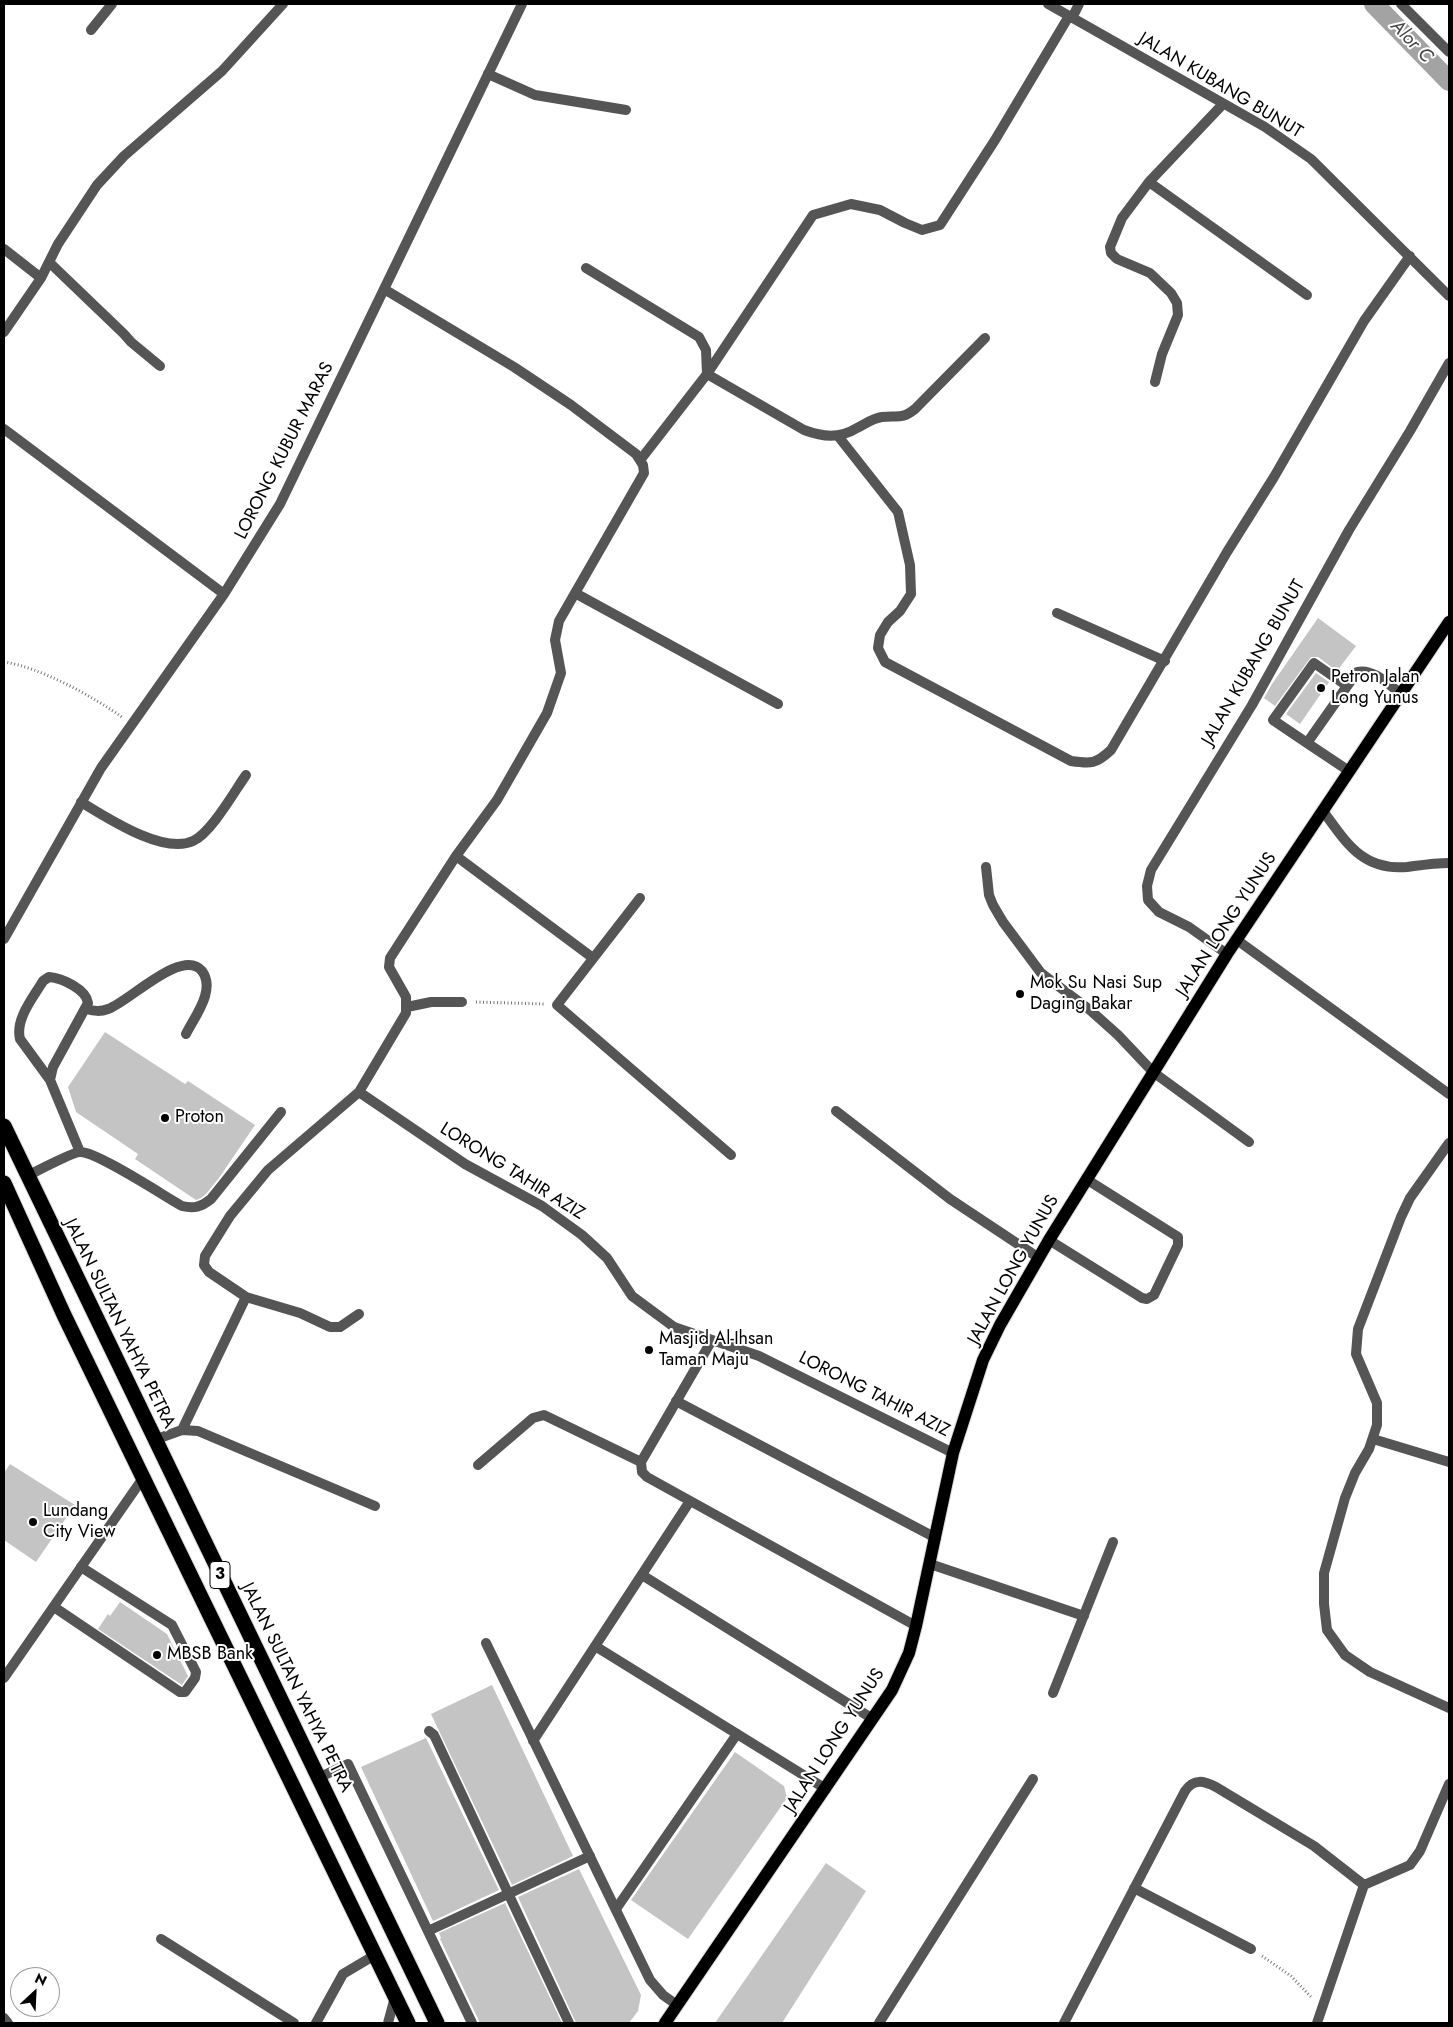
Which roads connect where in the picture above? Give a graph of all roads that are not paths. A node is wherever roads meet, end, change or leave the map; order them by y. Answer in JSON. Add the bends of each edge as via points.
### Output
{"nodes":[{"id":1,"x":112,"y":4,"type":"edge"},
{"id":2,"x":283,"y":4,"type":"edge"},
{"id":3,"x":522,"y":4,"type":"edge"},
{"id":4,"x":1048,"y":4,"type":"edge"},
{"id":5,"x":1080,"y":4,"type":"edge"},
{"id":6,"x":1401,"y":4,"type":"edge"},
{"id":7,"x":1071,"y":17,"type":"junction"},
{"id":8,"x":91,"y":30,"type":"dead end"},
{"id":9,"x":1449,"y":52,"type":"edge"},
{"id":10,"x":488,"y":74,"type":"junction"},
{"id":11,"x":1223,"y":104,"type":"junction"},
{"id":12,"x":626,"y":110,"type":"dead end"},
{"id":13,"x":1149,"y":182,"type":"junction"},
{"id":14,"x":4,"y":249,"type":"edge"},
{"id":15,"x":1410,"y":256,"type":"junction"},
{"id":16,"x":50,"y":263,"type":"junction"},
{"id":17,"x":586,"y":268,"type":"dead end"},
{"id":18,"x":41,"y":278,"type":"junction"},
{"id":19,"x":384,"y":290,"type":"junction"},
{"id":20,"x":1307,"y":295,"type":"dead end"},
{"id":21,"x":1449,"y":296,"type":"edge"},
{"id":22,"x":4,"y":332,"type":"edge"},
{"id":23,"x":985,"y":338,"type":"dead end"},
{"id":24,"x":1449,"y":363,"type":"edge"},
{"id":25,"x":160,"y":366,"type":"dead end"},
{"id":26,"x":707,"y":374,"type":"junction"},
{"id":27,"x":1155,"y":382,"type":"dead end"},
{"id":28,"x":4,"y":428,"type":"edge"},
{"id":29,"x":838,"y":436,"type":"junction"},
{"id":30,"x":641,"y":459,"type":"junction"},
{"id":31,"x":575,"y":593,"type":"junction"},
{"id":32,"x":224,"y":594,"type":"junction"},
{"id":33,"x":1057,"y":613,"type":"dead end"},
{"id":34,"x":1449,"y":622,"type":"edge"},
{"id":35,"x":1165,"y":661,"type":"junction"},
{"id":36,"x":1347,"y":686,"type":"junction"},
{"id":37,"x":1401,"y":694,"type":"junction"},
{"id":38,"x":778,"y":704,"type":"dead end"},
{"id":39,"x":1308,"y":743,"type":"junction"},
{"id":40,"x":1349,"y":771,"type":"junction"},
{"id":41,"x":246,"y":775,"type":"dead end"},
{"id":42,"x":81,"y":802,"type":"junction"},
{"id":43,"x":1323,"y":811,"type":"junction"},
{"id":44,"x":456,"y":856,"type":"junction"},
{"id":45,"x":1449,"y":863,"type":"edge"},
{"id":46,"x":986,"y":867,"type":"dead end"},
{"id":47,"x":640,"y":898,"type":"dead end"},
{"id":48,"x":4,"y":939,"type":"edge"},
{"id":49,"x":1237,"y":940,"type":"junction"},
{"id":50,"x":1227,"y":954,"type":"junction"},
{"id":51,"x":593,"y":958,"type":"junction"},
{"id":52,"x":462,"y":1002,"type":"road end"},
{"id":53,"x":407,"y":1007,"type":"junction"},
{"id":54,"x":86,"y":1009,"type":"junction"},
{"id":55,"x":186,"y":1034,"type":"dead end"},
{"id":56,"x":1153,"y":1072,"type":"junction"},
{"id":57,"x":50,"y":1080,"type":"junction"},
{"id":58,"x":359,"y":1092,"type":"junction"},
{"id":59,"x":1449,"y":1094,"type":"edge"},
{"id":60,"x":281,"y":1112,"type":"dead end"},
{"id":61,"x":836,"y":1112,"type":"dead end"},
{"id":62,"x":4,"y":1126,"type":"edge"},
{"id":63,"x":1249,"y":1142,"type":"dead end"},
{"id":64,"x":1449,"y":1143,"type":"edge"},
{"id":65,"x":80,"y":1152,"type":"junction"},
{"id":66,"x":731,"y":1155,"type":"dead end"},
{"id":67,"x":27,"y":1176,"type":"junction"},
{"id":68,"x":1086,"y":1179,"type":"junction"},
{"id":69,"x":4,"y":1183,"type":"edge"},
{"id":70,"x":1049,"y":1240,"type":"junction"},
{"id":71,"x":1039,"y":1258,"type":"junction"},
{"id":72,"x":246,"y":1296,"type":"junction"},
{"id":73,"x":359,"y":1314,"type":"dead end"},
{"id":74,"x":712,"y":1340,"type":"junction"},
{"id":75,"x":676,"y":1402,"type":"junction"},
{"id":76,"x":182,"y":1430,"type":"junction"},
{"id":77,"x":1373,"y":1439,"type":"junction"},
{"id":78,"x":154,"y":1440,"type":"junction"},
{"id":79,"x":953,"y":1453,"type":"junction"},
{"id":80,"x":641,"y":1462,"type":"junction"},
{"id":81,"x":1449,"y":1462,"type":"edge"},
{"id":82,"x":478,"y":1465,"type":"dead end"},
{"id":83,"x":143,"y":1478,"type":"junction"},
{"id":84,"x":690,"y":1500,"type":"junction"},
{"id":85,"x":375,"y":1506,"type":"dead end"},
{"id":86,"x":936,"y":1538,"type":"junction"},
{"id":87,"x":1113,"y":1542,"type":"dead end"},
{"id":88,"x":930,"y":1564,"type":"junction"},
{"id":89,"x":81,"y":1567,"type":"junction"},
{"id":90,"x":642,"y":1575,"type":"junction"},
{"id":91,"x":54,"y":1607,"type":"junction"},
{"id":92,"x":1084,"y":1616,"type":"junction"},
{"id":93,"x":916,"y":1626,"type":"junction"},
{"id":94,"x":486,"y":1643,"type":"dead end"},
{"id":95,"x":595,"y":1646,"type":"junction"},
{"id":96,"x":4,"y":1678,"type":"edge"},
{"id":97,"x":1053,"y":1693,"type":"dead end"},
{"id":98,"x":1449,"y":1708,"type":"edge"},
{"id":99,"x":873,"y":1719,"type":"junction"},
{"id":100,"x":429,"y":1731,"type":"dead end"},
{"id":101,"x":737,"y":1734,"type":"junction"},
{"id":102,"x":534,"y":1741,"type":"junction"},
{"id":103,"x":318,"y":1778,"type":"junction"},
{"id":104,"x":1033,"y":1778,"type":"dead end"},
{"id":105,"x":1449,"y":1784,"type":"edge"},
{"id":106,"x":826,"y":1789,"type":"junction"},
{"id":107,"x":590,"y":1856,"type":"junction"},
{"id":108,"x":1364,"y":1885,"type":"junction"},
{"id":109,"x":1134,"y":1888,"type":"junction"},
{"id":110,"x":509,"y":1894,"type":"junction"},
{"id":111,"x":616,"y":1909,"type":"junction"},
{"id":112,"x":428,"y":1931,"type":"junction"},
{"id":113,"x":161,"y":1939,"type":"dead end"},
{"id":114,"x":1252,"y":1949,"type":"road end"},
{"id":115,"x":375,"y":1954,"type":"junction"},
{"id":116,"x":396,"y":1997,"type":"junction"},
{"id":117,"x":677,"y":2005,"type":"junction"},
{"id":118,"x":4,"y":2018,"type":"edge"},
{"id":119,"x":8,"y":2023,"type":"edge"},
{"id":120,"x":294,"y":2023,"type":"edge"},
{"id":121,"x":316,"y":2023,"type":"edge"},
{"id":122,"x":388,"y":2023,"type":"edge"},
{"id":123,"x":408,"y":2023,"type":"edge"},
{"id":124,"x":437,"y":2023,"type":"edge"},
{"id":125,"x":472,"y":2023,"type":"edge"},
{"id":126,"x":570,"y":2023,"type":"edge"},
{"id":127,"x":665,"y":2023,"type":"edge"},
{"id":128,"x":879,"y":2023,"type":"edge"},
{"id":129,"x":1064,"y":2023,"type":"edge"},
{"id":130,"x":1317,"y":2023,"type":"edge"}],
"edges":[{"from":1,"to":8,"type":"street"},
{"from":2,"to":16,"type":"street","via":[[222,71],[118,162],[97,185],[58,244]]},
{"from":3,"to":10,"type":"street","name":"LORONG KUBUR MARAS"},
{"from":4,"to":7,"type":"street","name":"JALAN KUBANG BUNUT"},
{"from":5,"to":7,"type":"street"},
{"from":6,"to":9,"type":"street"},
{"from":7,"to":11,"type":"street","name":"JALAN KUBANG BUNUT"},
{"from":7,"to":26,"type":"street","via":[[940,225],[922,230],[880,210],[851,204],[813,215]]},
{"from":10,"to":12,"type":"street","via":[[535,95]]},
{"from":10,"to":19,"type":"street","name":"LORONG KUBUR MARAS"},
{"from":11,"to":13,"type":"street"},
{"from":11,"to":15,"type":"street","name":"JALAN KUBANG BUNUT","via":[[1265,126],[1311,159]]},
{"from":13,"to":20,"type":"street"},
{"from":13,"to":27,"type":"street","via":[[1122,218],[1110,247],[1117,259],[1150,273],[1177,303],[1178,315]]},
{"from":14,"to":18,"type":"street"},
{"from":15,"to":21,"type":"street","name":"JALAN KUBANG BUNUT"},
{"from":15,"to":35,"type":"street","via":[[1364,321]]},
{"from":16,"to":18,"type":"street"},
{"from":16,"to":25,"type":"street"},
{"from":17,"to":26,"type":"street","via":[[699,337],[706,350]]},
{"from":18,"to":22,"type":"street"},
{"from":19,"to":30,"type":"street","via":[[514,367],[571,405]]},
{"from":19,"to":32,"type":"street","name":"LORONG KUBUR MARAS","via":[[280,504]]},
{"from":23,"to":29,"type":"street","via":[[905,417],[882,417]]},
{"from":24,"to":50,"type":"street","name":"JALAN KUBANG BUNUT","via":[[1349,530],[1252,705],[1151,870],[1148,900],[1159,912],[1189,927]]},
{"from":26,"to":29,"type":"street","via":[[804,430],[820,436]]},
{"from":26,"to":30,"type":"street"},
{"from":28,"to":32,"type":"street"},
{"from":29,"to":35,"type":"street","via":[[898,512],[910,565],[911,594],[880,635],[878,648],[885,662],[1071,761],[1087,763],[1098,761],[1111,750]]},
{"from":30,"to":31,"type":"street","via":[[644,465],[641,479]]},
{"from":31,"to":38,"type":"street"},
{"from":31,"to":44,"type":"street","via":[[559,621],[555,640],[562,673],[547,713],[497,800]]},
{"from":32,"to":42,"type":"street","name":"LORONG KUBUR MARAS","via":[[132,723]]},
{"from":33,"to":35,"type":"street"},
{"from":34,"to":37,"type":"main road","name":"JALAN LONG YUNUS"},
{"from":36,"to":37,"type":"street","via":[[1356,672],[1364,670]]},
{"from":36,"to":39,"type":"street"},
{"from":36,"to":39,"type":"street","via":[[1314,663],[1273,720]]},
{"from":37,"to":40,"type":"main road","name":"JALAN LONG YUNUS"},
{"from":39,"to":40,"type":"street"},
{"from":40,"to":43,"type":"main road","name":"JALAN LONG YUNUS"},
{"from":41,"to":42,"type":"street","via":[[208,830],[194,841],[180,844],[124,828]]},
{"from":42,"to":48,"type":"street","name":"LORONG KUBUR MARAS"},
{"from":43,"to":45,"type":"street","via":[[1356,854],[1378,864],[1405,867]]},
{"from":43,"to":49,"type":"main road","name":"JALAN LONG YUNUS"},
{"from":44,"to":51,"type":"street"},
{"from":44,"to":53,"type":"street","via":[[390,958],[390,967],[406,997]]},
{"from":46,"to":56,"type":"street","via":[[993,905],[1041,973],[1090,1010]]},
{"from":47,"to":51,"type":"street"},
{"from":49,"to":50,"type":"main road","name":"JALAN LONG YUNUS"},
{"from":49,"to":59,"type":"street"},
{"from":50,"to":56,"type":"main road","name":"JALAN LONG YUNUS"},
{"from":51,"to":66,"type":"street","via":[[557,1005]]},
{"from":52,"to":53,"type":"street","via":[[431,1002]]},
{"from":53,"to":58,"type":"street","via":[[404,1019]]},
{"from":54,"to":55,"type":"street","via":[[97,1012],[109,1009],[168,971],[188,965],[200,969],[208,990]]},
{"from":54,"to":57,"type":"street","via":[[53,1067]]},
{"from":54,"to":57,"type":"street","via":[[88,1003],[84,993],[49,977],[43,981],[19,1023],[20,1039]]},
{"from":56,"to":63,"type":"street"},
{"from":56,"to":68,"type":"main road","name":"JALAN LONG YUNUS"},
{"from":57,"to":65,"type":"street"},
{"from":58,"to":72,"type":"street","via":[[268,1170],[230,1216],[205,1256],[204,1265],[209,1272]]},
{"from":58,"to":74,"type":"street","name":"LORONG TAHIR AZIZ","via":[[465,1164],[542,1206],[607,1258],[632,1296],[670,1324]]},
{"from":60,"to":65,"type":"street","via":[[211,1199],[192,1208],[182,1206],[109,1163]]},
{"from":61,"to":71,"type":"street","via":[[950,1199]]},
{"from":62,"to":67,"type":"highway","name":"JALAN SULTAN YAHYA PETRA","number":"3"},
{"from":64,"to":77,"type":"street","via":[[1410,1198],[1358,1329],[1356,1354],[1377,1403]]},
{"from":65,"to":67,"type":"street"},
{"from":67,"to":78,"type":"highway","name":"JALAN SULTAN YAHYA PETRA","number":"3"},
{"from":68,"to":70,"type":"main road","name":"JALAN LONG YUNUS"},
{"from":68,"to":70,"type":"street","via":[[1178,1237],[1178,1245],[1154,1295],[1142,1298]]},
{"from":69,"to":83,"type":"highway","number":"3"},
{"from":70,"to":71,"type":"main road","name":"JALAN LONG YUNUS"},
{"from":71,"to":79,"type":"main road","name":"JALAN LONG YUNUS","via":[[1000,1325],[984,1360]]},
{"from":72,"to":73,"type":"street","via":[[335,1328],[344,1326]]},
{"from":72,"to":76,"type":"street"},
{"from":74,"to":75,"type":"street"},
{"from":74,"to":79,"type":"street","name":"LORONG TAHIR AZIZ","via":[[759,1356]]},
{"from":75,"to":80,"type":"street"},
{"from":75,"to":86,"type":"street"},
{"from":76,"to":78,"type":"street"},
{"from":76,"to":85,"type":"street","via":[[198,1431]]},
{"from":77,"to":81,"type":"street"},
{"from":77,"to":98,"type":"street","via":[[1345,1498],[1324,1573],[1327,1630],[1345,1655],[1370,1672]]},
{"from":78,"to":103,"type":"highway","name":"JALAN SULTAN YAHYA PETRA","number":"3"},
{"from":79,"to":86,"type":"main road","name":"JALAN LONG YUNUS"},
{"from":80,"to":82,"type":"street","via":[[544,1415],[533,1418]]},
{"from":80,"to":84,"type":"street","via":[[644,1475]]},
{"from":83,"to":89,"type":"street"},
{"from":83,"to":115,"type":"highway","number":"3"},
{"from":84,"to":90,"type":"street"},
{"from":84,"to":93,"type":"street"},
{"from":86,"to":88,"type":"main road","name":"JALAN LONG YUNUS"},
{"from":87,"to":92,"type":"street"},
{"from":88,"to":92,"type":"street"},
{"from":88,"to":93,"type":"main road","name":"JALAN LONG YUNUS"},
{"from":89,"to":91,"type":"street"},
{"from":89,"to":91,"type":"street","via":[[172,1625],[196,1672],[195,1678],[185,1692],[180,1692]]},
{"from":90,"to":95,"type":"street"},
{"from":90,"to":99,"type":"street"},
{"from":91,"to":96,"type":"street"},
{"from":92,"to":97,"type":"street"},
{"from":93,"to":99,"type":"main road","name":"JALAN LONG YUNUS","via":[[909,1653],[892,1690]]},
{"from":94,"to":102,"type":"street"},
{"from":95,"to":101,"type":"street"},
{"from":95,"to":102,"type":"street"},
{"from":99,"to":106,"type":"main road","name":"JALAN LONG YUNUS"},
{"from":100,"to":110,"type":"street","via":[[434,1735]]},
{"from":101,"to":106,"type":"street"},
{"from":101,"to":111,"type":"street"},
{"from":102,"to":107,"type":"street"},
{"from":103,"to":112,"type":"street","via":[[348,1764]]},
{"from":103,"to":124,"type":"highway","name":"JALAN SULTAN YAHYA PETRA","number":"3"},
{"from":104,"to":128,"type":"street"},
{"from":105,"to":108,"type":"street","via":[[1420,1851],[1410,1865]]},
{"from":106,"to":117,"type":"main road","name":"JALAN LONG YUNUS"},
{"from":107,"to":110,"type":"street"},
{"from":107,"to":111,"type":"street"},
{"from":108,"to":109,"type":"street","via":[[1314,1846],[1201,1781],[1191,1784],[1185,1791]]},
{"from":108,"to":130,"type":"street"},
{"from":109,"to":114,"type":"street"},
{"from":109,"to":129,"type":"street"},
{"from":110,"to":112,"type":"street"},
{"from":110,"to":126,"type":"street"},
{"from":111,"to":117,"type":"street","via":[[656,1988]]},
{"from":112,"to":125,"type":"street"},
{"from":113,"to":120,"type":"street"},
{"from":115,"to":116,"type":"highway","number":"3"},
{"from":115,"to":121,"type":"street","via":[[343,1974]]},
{"from":116,"to":122,"type":"street"},
{"from":116,"to":123,"type":"highway","number":"3"},
{"from":117,"to":127,"type":"main road","name":"JALAN LONG YUNUS"},
{"from":118,"to":119,"type":"street"}]}
